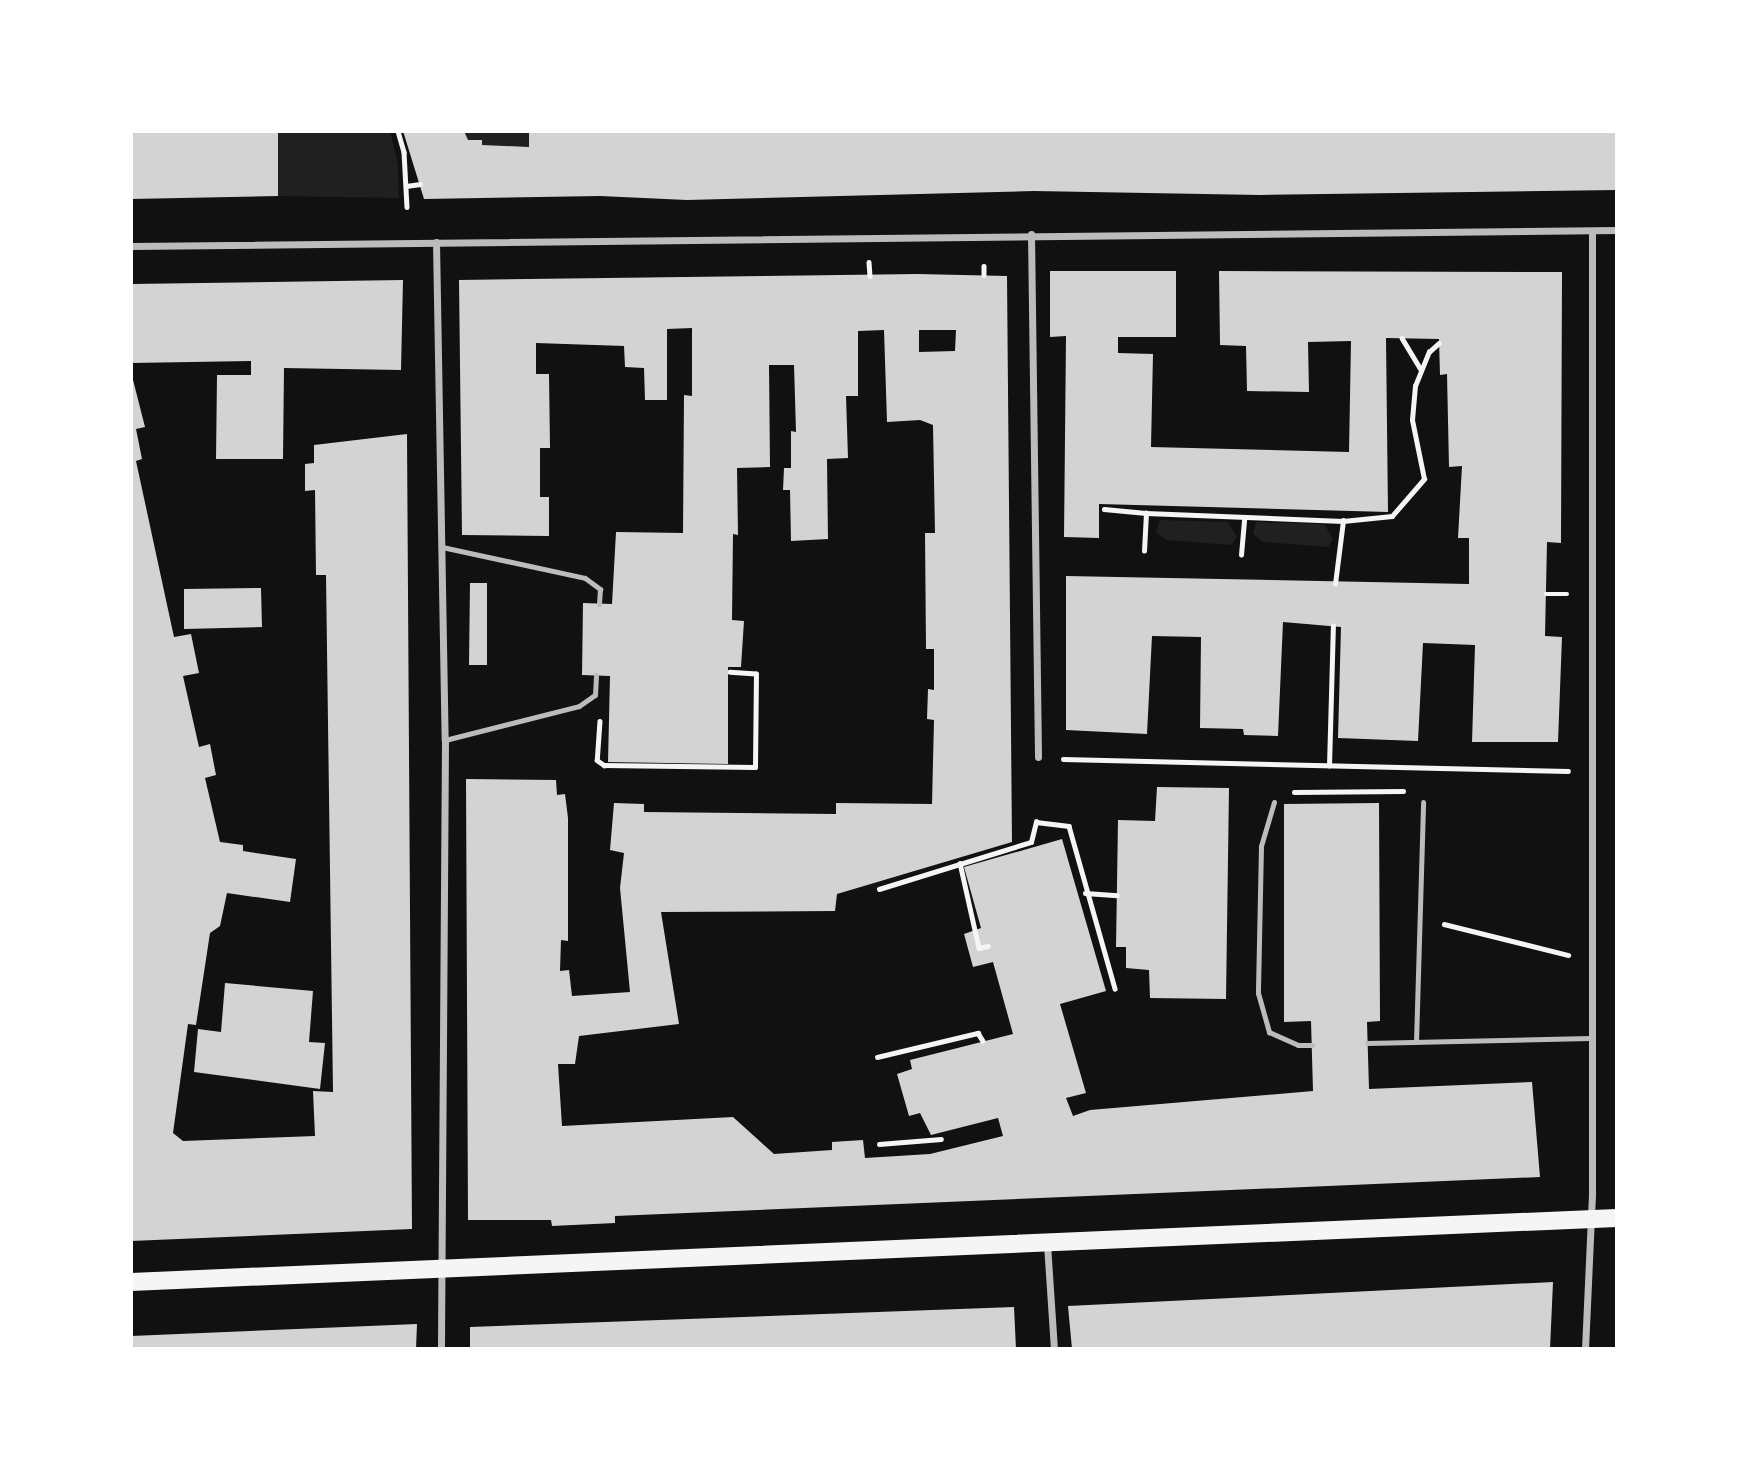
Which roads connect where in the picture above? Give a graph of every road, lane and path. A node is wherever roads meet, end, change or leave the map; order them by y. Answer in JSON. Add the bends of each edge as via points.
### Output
{"nodes":[{"id":1,"x":398,"y":131,"type":"edge"},
{"id":2,"x":420,"y":184,"type":"dead end"},
{"id":3,"x":406,"y":186,"type":"junction"},
{"id":4,"x":407,"y":207,"type":"dead end"},
{"id":5,"x":1592,"y":230,"type":"junction"},
{"id":6,"x":1617,"y":230,"type":"edge"},
{"id":7,"x":1031,"y":234,"type":"junction"},
{"id":8,"x":436,"y":242,"type":"junction"},
{"id":9,"x":131,"y":246,"type":"edge"},
{"id":10,"x":984,"y":266,"type":"dead end"},
{"id":11,"x":984,"y":275,"type":"dead end"},
{"id":12,"x":1402,"y":338,"type":"dead end"},
{"id":13,"x":1439,"y":344,"type":"dead end"},
{"id":14,"x":1421,"y":370,"type":"junction"},
{"id":15,"x":1104,"y":509,"type":"dead end"},
{"id":16,"x":1146,"y":513,"type":"junction"},
{"id":17,"x":1244,"y":519,"type":"junction"},
{"id":18,"x":1343,"y":521,"type":"junction"},
{"id":19,"x":442,"y":547,"type":"junction"},
{"id":20,"x":1144,"y":551,"type":"dead end"},
{"id":21,"x":1241,"y":555,"type":"dead end"},
{"id":22,"x":1335,"y":584,"type":"dead end"},
{"id":23,"x":1546,"y":594,"type":"dead end"},
{"id":24,"x":1571,"y":594,"type":"dead end"},
{"id":25,"x":599,"y":604,"type":"dead end"},
{"id":26,"x":1333,"y":626,"type":"dead end"},
{"id":27,"x":730,"y":672,"type":"dead end"},
{"id":28,"x":596,"y":675,"type":"dead end"},
{"id":29,"x":596,"y":687,"type":"junction"},
{"id":30,"x":445,"y":740,"type":"junction"},
{"id":31,"x":1038,"y":757,"type":"dead end"},
{"id":32,"x":1056,"y":758,"type":"dead end"},
{"id":33,"x":1329,"y":766,"type":"junction"},
{"id":34,"x":1590,"y":772,"type":"junction"},
{"id":35,"x":1274,"y":802,"type":"joint"},
{"id":36,"x":1423,"y":802,"type":"joint"},
{"id":37,"x":960,"y":863,"type":"junction"},
{"id":38,"x":879,"y":890,"type":"dead end"},
{"id":39,"x":1085,"y":893,"type":"junction"},
{"id":40,"x":1117,"y":895,"type":"dead end"},
{"id":41,"x":1450,"y":925,"type":"dead end"},
{"id":42,"x":988,"y":946,"type":"dead end"},
{"id":43,"x":1572,"y":956,"type":"dead end"},
{"id":44,"x":1115,"y":989,"type":"dead end"},
{"id":45,"x":1590,"y":1038,"type":"junction"},
{"id":46,"x":983,"y":1041,"type":"dead end"},
{"id":47,"x":1416,"y":1042,"type":"junction"},
{"id":48,"x":1367,"y":1043,"type":"dead end"},
{"id":49,"x":1312,"y":1045,"type":"dead end"},
{"id":50,"x":877,"y":1057,"type":"dead end"},
{"id":51,"x":941,"y":1139,"type":"dead end"},
{"id":52,"x":879,"y":1144,"type":"dead end"},
{"id":53,"x":1591,"y":1218,"type":"junction"},
{"id":54,"x":1617,"y":1218,"type":"edge"},
{"id":55,"x":1047,"y":1240,"type":"junction"},
{"id":56,"x":441,"y":1268,"type":"junction"},
{"id":57,"x":131,"y":1282,"type":"edge"},
{"id":58,"x":441,"y":1349,"type":"edge"},
{"id":59,"x":1054,"y":1349,"type":"edge"},
{"id":60,"x":1585,"y":1349,"type":"edge"}],
"edges":[{"from":1,"to":3,"type":"path"},
{"from":2,"to":3,"type":"path"},
{"from":3,"to":4,"type":"path"},
{"from":5,"to":6,"type":"street"},
{"from":5,"to":7,"type":"street"},
{"from":5,"to":34,"type":"street"},
{"from":7,"to":8,"type":"street"},
{"from":7,"to":31,"type":"street"},
{"from":8,"to":9,"type":"street"},
{"from":8,"to":19,"type":"street"},
{"from":10,"to":11,"type":"path"},
{"from":12,"to":14,"type":"path"},
{"from":13,"to":14,"type":"path"},
{"from":14,"to":18,"type":"path","via":[[1412,419],[1424,479],[1392,516]]},
{"from":15,"to":16,"type":"path"},
{"from":16,"to":17,"type":"path"},
{"from":16,"to":20,"type":"path"},
{"from":17,"to":18,"type":"path"},
{"from":17,"to":21,"type":"path"},
{"from":18,"to":22,"type":"path"},
{"from":19,"to":25,"type":"lane","via":[[585,578],[600,589]]},
{"from":19,"to":30,"type":"street"},
{"from":23,"to":24,"type":"path"},
{"from":26,"to":33,"type":"path"},
{"from":27,"to":29,"type":"path","via":[[756,674],[755,767],[604,765],[597,760],[603,688]]},
{"from":28,"to":29,"type":"lane"},
{"from":29,"to":30,"type":"lane","via":[[596,695],[579,706]]},
{"from":30,"to":56,"type":"street"},
{"from":32,"to":33,"type":"path"},
{"from":33,"to":34,"type":"path"},
{"from":34,"to":45,"type":"street"},
{"from":35,"to":36,"type":"path","via":[[1300,790],[1405,792]]},
{"from":35,"to":49,"type":"lane","via":[[1261,846],[1258,993],[1269,1032],[1298,1045]]},
{"from":36,"to":47,"type":"lane"},
{"from":37,"to":38,"type":"path"},
{"from":37,"to":39,"type":"path","via":[[1031,842],[1036,822],[1069,826]]},
{"from":37,"to":42,"type":"path","via":[[979,948]]},
{"from":39,"to":40,"type":"path"},
{"from":39,"to":44,"type":"path"},
{"from":41,"to":43,"type":"path"},
{"from":45,"to":47,"type":"lane"},
{"from":45,"to":53,"type":"street"},
{"from":46,"to":50,"type":"path","via":[[978,1033]]},
{"from":47,"to":48,"type":"lane"},
{"from":51,"to":52,"type":"path"},
{"from":53,"to":54,"type":"main road"},
{"from":53,"to":55,"type":"main road"},
{"from":53,"to":60,"type":"street"},
{"from":55,"to":56,"type":"main road"},
{"from":55,"to":59,"type":"street"},
{"from":56,"to":57,"type":"main road"},
{"from":56,"to":58,"type":"street"}]}
